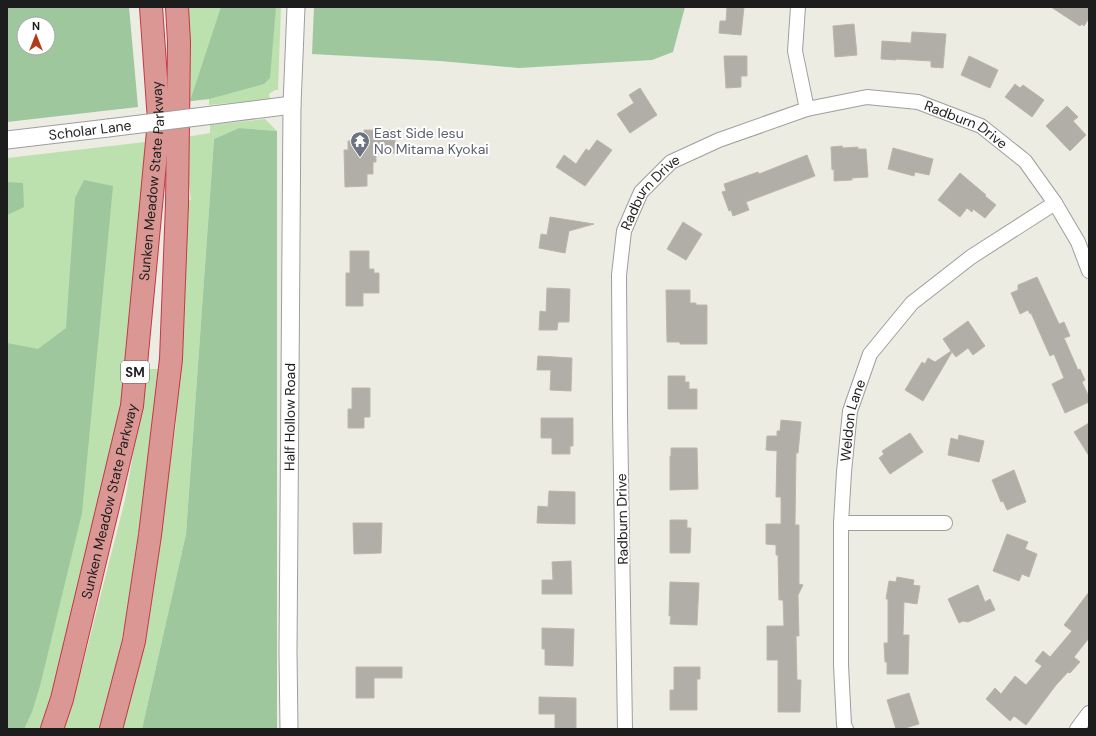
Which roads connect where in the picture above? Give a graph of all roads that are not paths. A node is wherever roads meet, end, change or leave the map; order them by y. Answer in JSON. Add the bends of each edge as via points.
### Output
{"nodes":[{"id":1,"x":151,"y":7,"type":"edge"},
{"id":2,"x":177,"y":7,"type":"edge"},
{"id":3,"x":296,"y":7,"type":"edge"},
{"id":4,"x":798,"y":7,"type":"edge"},
{"id":5,"x":292,"y":105,"type":"junction"},
{"id":6,"x":807,"y":109,"type":"junction"},
{"id":7,"x":7,"y":140,"type":"edge"},
{"id":8,"x":1056,"y":203,"type":"junction"},
{"id":9,"x":1089,"y":271,"type":"edge"},
{"id":10,"x":841,"y":523,"type":"junction"},
{"id":11,"x":945,"y":523,"type":"dead end"},
{"id":12,"x":1089,"y":713,"type":"edge"},
{"id":13,"x":52,"y":729,"type":"edge"},
{"id":14,"x":111,"y":729,"type":"edge"},
{"id":15,"x":289,"y":729,"type":"edge"},
{"id":16,"x":625,"y":729,"type":"edge"},
{"id":17,"x":846,"y":729,"type":"edge"},
{"id":18,"x":1077,"y":729,"type":"edge"}],
"edges":[{"from":1,"to":13,"type":"highway","name":"Sunken Meadow State Parkway","number":"SM","via":[[159,121],[132,406],[62,699]]},
{"from":2,"to":14,"type":"highway","name":"Sunken Meadow State Parkway","number":"SM","via":[[177,204],[171,359],[150,535],[134,641]]},
{"from":3,"to":5,"type":"street","name":"Half Hollow Road"},
{"from":4,"to":6,"type":"street","via":[[795,51]]},
{"from":5,"to":7,"type":"street","name":"Scholar Lane","bridge":true},
{"from":5,"to":15,"type":"street","name":"Half Hollow Road"},
{"from":6,"to":8,"type":"street","name":"Radburn Drive","via":[[867,97],[918,102],[981,126],[1025,160]]},
{"from":6,"to":16,"type":"street","name":"Radburn Drive","via":[[719,140],[671,162],[641,192],[624,231],[619,302]]},
{"from":8,"to":9,"type":"street","name":"Radburn Drive","via":[[1078,242]]},
{"from":8,"to":10,"type":"street","name":"Weldon Lane","via":[[971,257],[912,302],[870,354],[850,411]]},
{"from":10,"to":11,"type":"street"},
{"from":10,"to":17,"type":"street","name":"Weldon Lane","via":[[841,665]]},
{"from":12,"to":18,"type":"street"}]}
